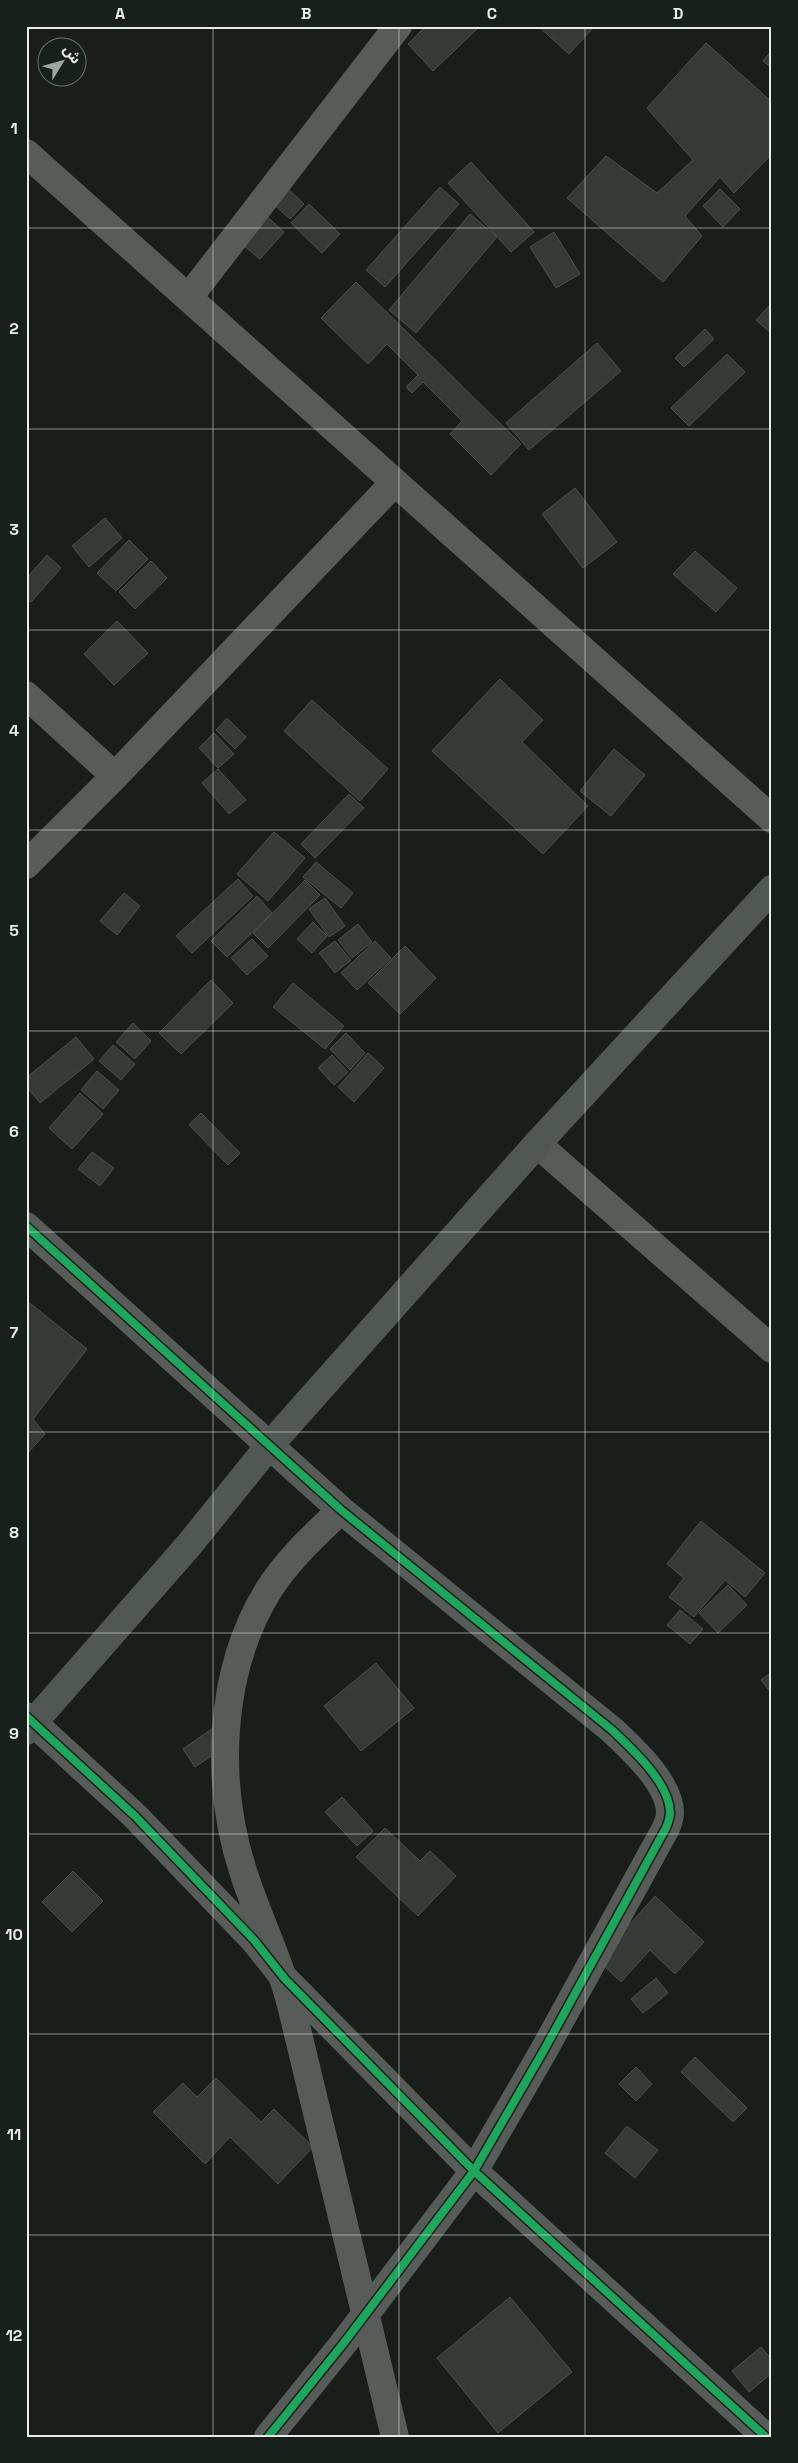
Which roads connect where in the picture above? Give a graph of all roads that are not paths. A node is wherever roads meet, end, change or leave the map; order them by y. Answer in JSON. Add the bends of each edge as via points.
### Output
{"nodes":[{"id":1,"x":398,"y":26,"type":"edge"},
{"id":2,"x":26,"y":153,"type":"edge"},
{"id":3,"x":189,"y":297,"type":"junction"},
{"id":4,"x":394,"y":483,"type":"junction"},
{"id":5,"x":26,"y":695,"type":"edge"},
{"id":6,"x":115,"y":776,"type":"junction"},
{"id":7,"x":772,"y":819,"type":"edge"},
{"id":8,"x":26,"y":865,"type":"edge"},
{"id":9,"x":772,"y":889,"type":"edge"},
{"id":10,"x":537,"y":1144,"type":"junction"},
{"id":11,"x":26,"y":1226,"type":"edge"},
{"id":12,"x":772,"y":1349,"type":"edge"},
{"id":13,"x":269,"y":1446,"type":"junction"},
{"id":14,"x":341,"y":1510,"type":"junction"},
{"id":15,"x":29,"y":1723,"type":"edge"},
{"id":16,"x":285,"y":1980,"type":"junction"},
{"id":17,"x":474,"y":2172,"type":"junction"},
{"id":18,"x":366,"y":2313,"type":"junction"},
{"id":19,"x":268,"y":2437,"type":"edge"},
{"id":20,"x":395,"y":2437,"type":"edge"},
{"id":21,"x":766,"y":2437,"type":"edge"}],
"edges":[{"from":1,"to":3,"type":"street"},
{"from":2,"to":3,"type":"street"},
{"from":3,"to":4,"type":"street"},
{"from":4,"to":6,"type":"street"},
{"from":4,"to":7,"type":"street"},
{"from":5,"to":6,"type":"street"},
{"from":6,"to":8,"type":"street"},
{"from":9,"to":10,"type":"main road"},
{"from":10,"to":12,"type":"street"},
{"from":10,"to":13,"type":"main road"},
{"from":11,"to":13,"type":"street"},
{"from":13,"to":14,"type":"street"},
{"from":13,"to":15,"type":"main road","via":[[189,1545]]},
{"from":14,"to":16,"type":"street","via":[[298,1552],[269,1588],[251,1621],[232,1683],[226,1732],[232,1832],[243,1873]]},
{"from":14,"to":17,"type":"street","via":[[612,1730],[651,1770],[668,1801],[671,1814],[544,2050]]},
{"from":15,"to":16,"type":"street","via":[[135,1816],[254,1940]]},
{"from":16,"to":17,"type":"street"},
{"from":16,"to":18,"type":"street"},
{"from":17,"to":18,"type":"street"},
{"from":17,"to":21,"type":"street"},
{"from":18,"to":19,"type":"street"},
{"from":18,"to":20,"type":"street"}]}
